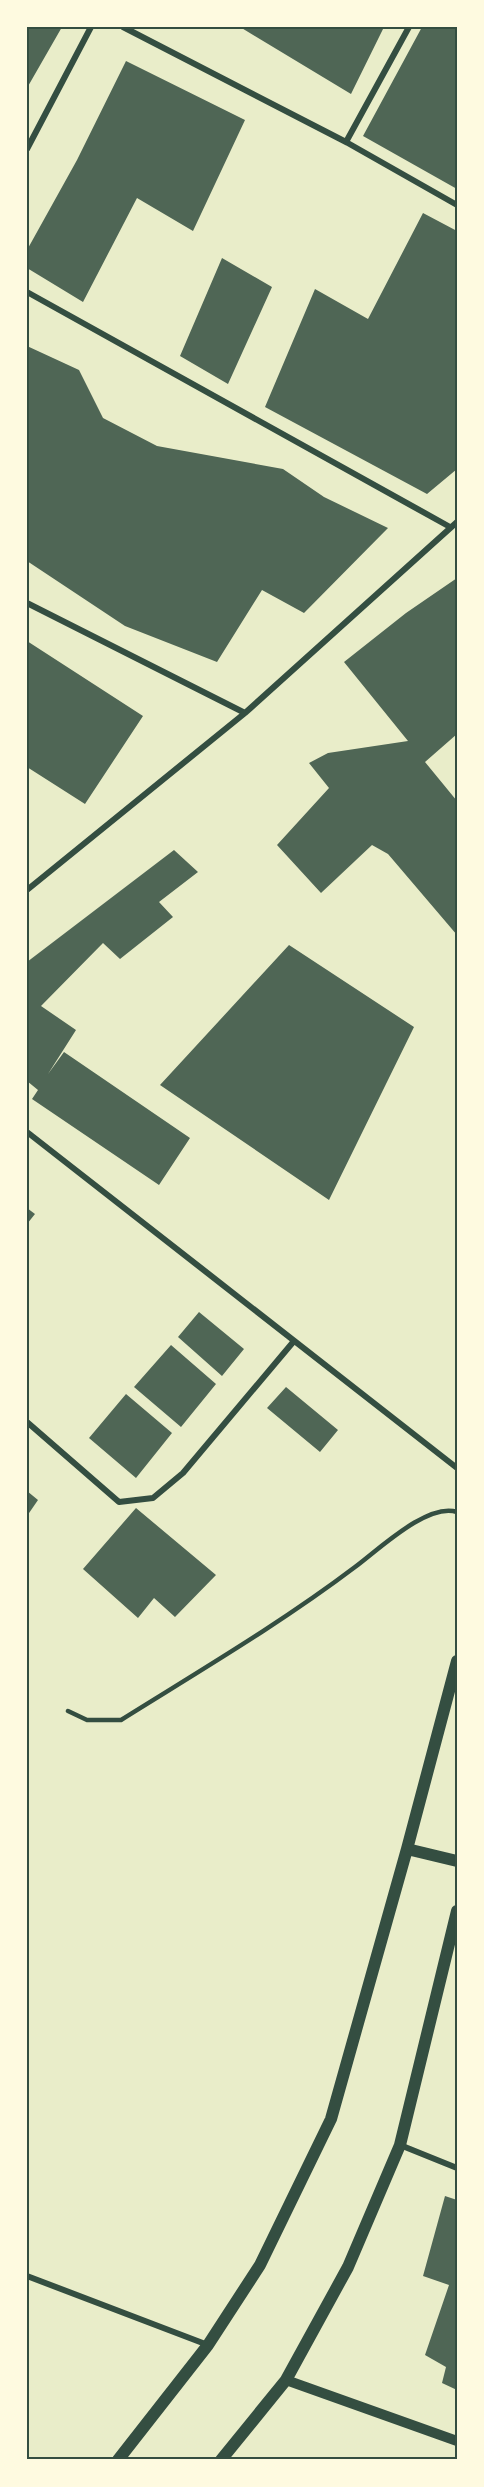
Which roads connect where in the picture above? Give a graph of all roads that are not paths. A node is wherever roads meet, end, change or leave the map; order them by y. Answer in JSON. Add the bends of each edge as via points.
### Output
{"nodes":[{"id":1,"x":91,"y":27,"type":"edge"},
{"id":2,"x":123,"y":27,"type":"edge"},
{"id":3,"x":409,"y":27,"type":"edge"},
{"id":4,"x":346,"y":142,"type":"junction"},
{"id":5,"x":27,"y":149,"type":"edge"},
{"id":6,"x":457,"y":205,"type":"edge"},
{"id":7,"x":27,"y":292,"type":"edge"},
{"id":8,"x":457,"y":522,"type":"edge"},
{"id":9,"x":450,"y":527,"type":"junction"},
{"id":10,"x":27,"y":603,"type":"edge"},
{"id":11,"x":245,"y":713,"type":"junction"},
{"id":12,"x":27,"y":890,"type":"edge"},
{"id":13,"x":27,"y":1132,"type":"edge"},
{"id":14,"x":294,"y":1341,"type":"junction"},
{"id":15,"x":27,"y":1422,"type":"edge"},
{"id":16,"x":457,"y":1468,"type":"edge"},
{"id":17,"x":457,"y":1512,"type":"edge"},
{"id":18,"x":457,"y":1661,"type":"edge"},
{"id":19,"x":68,"y":1711,"type":"dead end"},
{"id":20,"x":407,"y":1849,"type":"junction"},
{"id":21,"x":457,"y":1861,"type":"edge"},
{"id":22,"x":457,"y":1911,"type":"edge"},
{"id":23,"x":400,"y":2145,"type":"junction"},
{"id":24,"x":457,"y":2168,"type":"edge"},
{"id":25,"x":27,"y":2276,"type":"edge"},
{"id":26,"x":208,"y":2345,"type":"junction"},
{"id":27,"x":286,"y":2379,"type":"junction"},
{"id":28,"x":457,"y":2441,"type":"edge"},
{"id":29,"x":118,"y":2460,"type":"edge"},
{"id":30,"x":220,"y":2460,"type":"edge"}],
"edges":[{"from":1,"to":5,"type":"street"},
{"from":2,"to":4,"type":"street"},
{"from":3,"to":4,"type":"street"},
{"from":4,"to":6,"type":"street"},
{"from":7,"to":9,"type":"street"},
{"from":8,"to":9,"type":"street"},
{"from":9,"to":11,"type":"street"},
{"from":10,"to":11,"type":"street"},
{"from":11,"to":12,"type":"street"},
{"from":13,"to":14,"type":"street"},
{"from":14,"to":15,"type":"street","via":[[183,1473],[153,1498],[119,1502]]},
{"from":14,"to":16,"type":"street"},
{"from":17,"to":19,"type":"lane","via":[[429,1514],[303,1606],[121,1720],[87,1720]]},
{"from":18,"to":20,"type":"main road"},
{"from":20,"to":21,"type":"main road"},
{"from":20,"to":26,"type":"main road","via":[[331,2119],[260,2265]]},
{"from":22,"to":23,"type":"main road"},
{"from":23,"to":24,"type":"street"},
{"from":23,"to":27,"type":"main road","via":[[348,2267]]},
{"from":25,"to":26,"type":"street"},
{"from":26,"to":29,"type":"main road"},
{"from":27,"to":28,"type":"street"},
{"from":27,"to":30,"type":"main road"}]}
